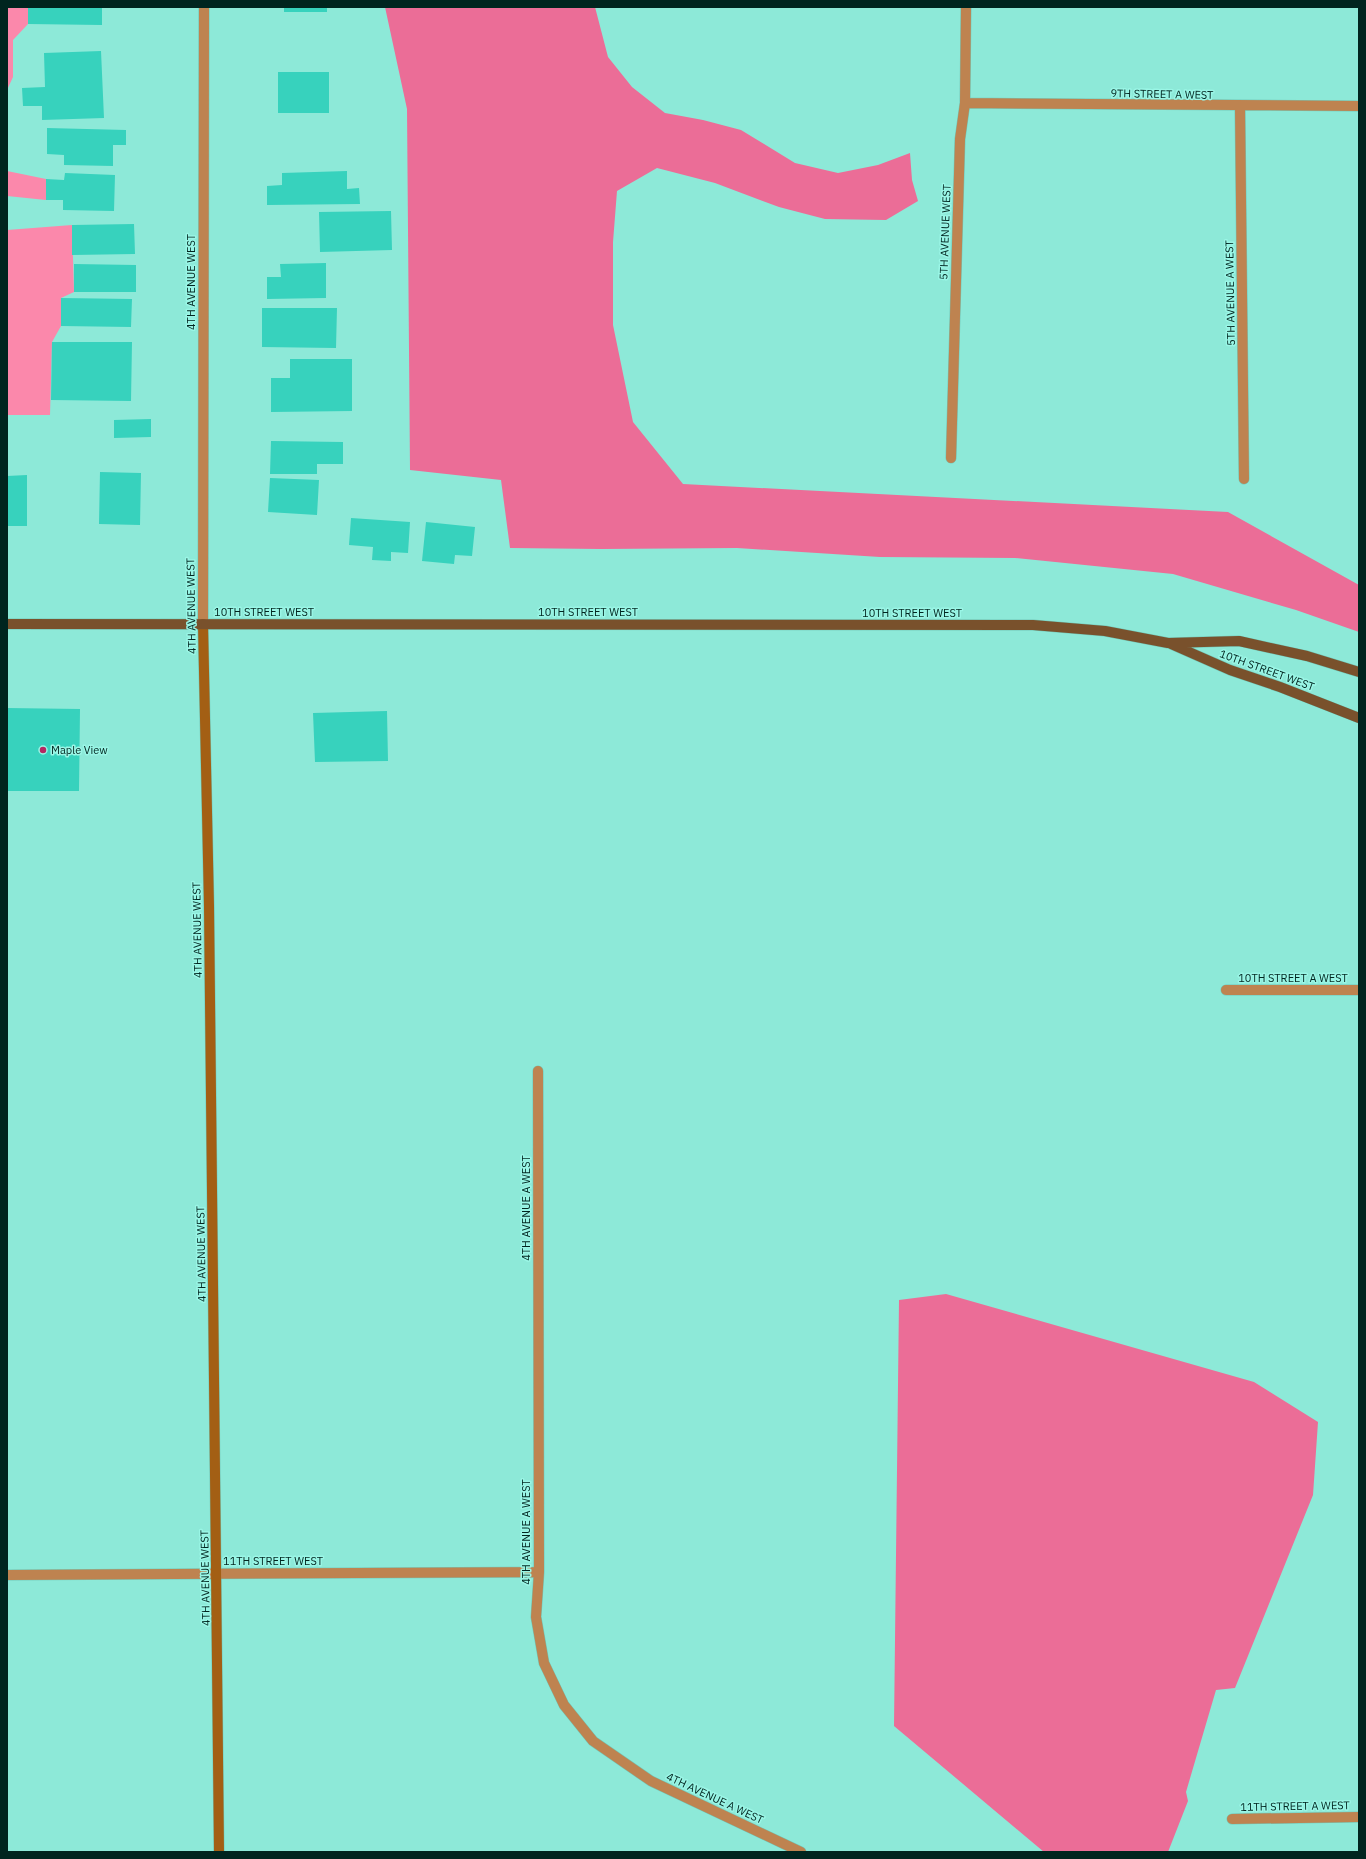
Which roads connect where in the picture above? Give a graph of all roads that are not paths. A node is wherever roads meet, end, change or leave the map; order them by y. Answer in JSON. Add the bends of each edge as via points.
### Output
{"nodes":[{"id":1,"x":204,"y":7,"type":"edge"},
{"id":2,"x":966,"y":7,"type":"edge"},
{"id":3,"x":965,"y":103,"type":"junction"},
{"id":4,"x":1359,"y":106,"type":"edge"},
{"id":5,"x":1240,"y":107,"type":"junction"},
{"id":6,"x":951,"y":458,"type":"dead end"},
{"id":7,"x":1244,"y":478,"type":"dead end"},
{"id":8,"x":7,"y":624,"type":"edge"},
{"id":9,"x":203,"y":624,"type":"junction"},
{"id":10,"x":1168,"y":643,"type":"junction"},
{"id":11,"x":1359,"y":672,"type":"edge"},
{"id":12,"x":1359,"y":718,"type":"edge"},
{"id":13,"x":1226,"y":990,"type":"dead end"},
{"id":14,"x":1359,"y":990,"type":"edge"},
{"id":15,"x":538,"y":1071,"type":"dead end"},
{"id":16,"x":539,"y":1572,"type":"junction"},
{"id":17,"x":217,"y":1573,"type":"junction"},
{"id":18,"x":7,"y":1574,"type":"edge"},
{"id":19,"x":1359,"y":1817,"type":"edge"},
{"id":20,"x":1232,"y":1819,"type":"dead end"},
{"id":21,"x":219,"y":1852,"type":"edge"},
{"id":22,"x":801,"y":1852,"type":"edge"}],
"edges":[{"from":1,"to":9,"type":"street","name":"4TH AVENUE WEST"},
{"from":2,"to":3,"type":"street","name":"5TH AVENUE WEST"},
{"from":3,"to":5,"type":"street","name":"9TH STREET A WEST"},
{"from":3,"to":6,"type":"street","name":"5TH AVENUE WEST","via":[[960,139]]},
{"from":4,"to":5,"type":"street","name":"9TH STREET A WEST"},
{"from":5,"to":7,"type":"street","name":"5TH AVENUE A WEST"},
{"from":8,"to":9,"type":"main road","name":"10TH STREET WEST"},
{"from":9,"to":10,"type":"main road","name":"10TH STREET WEST","via":[[1034,625],[1104,631]]},
{"from":9,"to":17,"type":"street","name":"4TH AVENUE WEST"},
{"from":10,"to":11,"type":"main road","name":"10TH STREET WEST","via":[[1239,641],[1307,656]]},
{"from":10,"to":12,"type":"main road","name":"10TH STREET WEST","via":[[1230,670]]},
{"from":13,"to":14,"type":"street","name":"10TH STREET A WEST"},
{"from":15,"to":16,"type":"street","name":"4TH AVENUE A WEST"},
{"from":16,"to":17,"type":"street","name":"11TH STREET WEST"},
{"from":16,"to":22,"type":"street","name":"4TH AVENUE A WEST","via":[[536,1617],[544,1663],[564,1705],[593,1741],[651,1781]]},
{"from":17,"to":18,"type":"street","name":"11TH STREET WEST"},
{"from":17,"to":21,"type":"street","name":"4TH AVENUE WEST"},
{"from":19,"to":20,"type":"street","name":"11TH STREET A WEST"}]}
